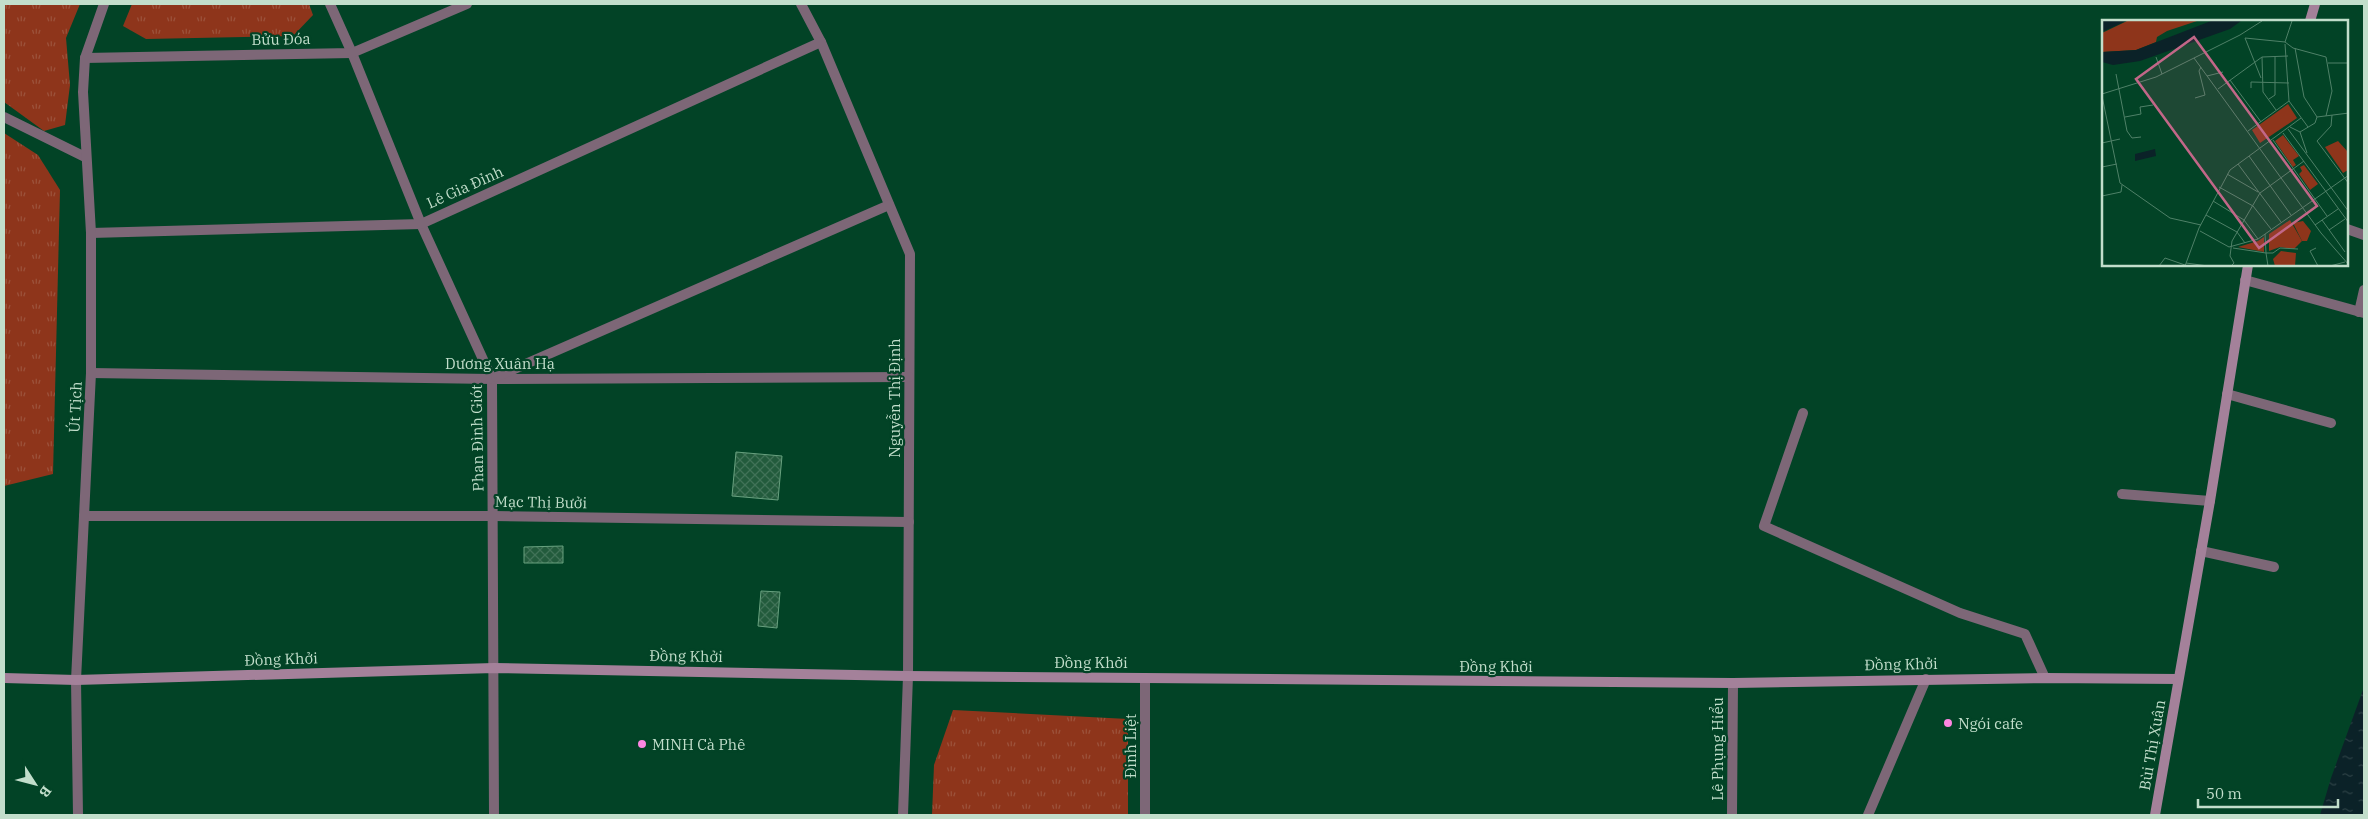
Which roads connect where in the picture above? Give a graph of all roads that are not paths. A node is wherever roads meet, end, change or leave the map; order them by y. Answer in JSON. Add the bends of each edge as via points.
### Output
{"nodes":[{"id":1,"x":104,"y":4,"type":"edge"},
{"id":2,"x":330,"y":4,"type":"edge"},
{"id":3,"x":467,"y":4,"type":"edge"},
{"id":4,"x":801,"y":4,"type":"edge"},
{"id":5,"x":2315,"y":4,"type":"edge"},
{"id":6,"x":2310,"y":20,"type":"edge"},
{"id":7,"x":821,"y":42,"type":"junction"},
{"id":8,"x":352,"y":53,"type":"junction"},
{"id":9,"x":85,"y":58,"type":"junction"},
{"id":10,"x":4,"y":117,"type":"edge"},
{"id":11,"x":85,"y":157,"type":"junction"},
{"id":12,"x":889,"y":206,"type":"junction"},
{"id":13,"x":421,"y":224,"type":"junction"},
{"id":14,"x":2348,"y":230,"type":"edge"},
{"id":15,"x":91,"y":233,"type":"junction"},
{"id":16,"x":2364,"y":235,"type":"edge"},
{"id":17,"x":2248,"y":266,"type":"edge"},
{"id":18,"x":2246,"y":280,"type":"junction"},
{"id":19,"x":2364,"y":290,"type":"edge"},
{"id":20,"x":2362,"y":312,"type":"edge"},
{"id":21,"x":91,"y":373,"type":"junction"},
{"id":22,"x":909,"y":377,"type":"junction"},
{"id":23,"x":492,"y":378,"type":"junction"},
{"id":24,"x":2227,"y":394,"type":"junction"},
{"id":25,"x":1803,"y":413,"type":"dead end"},
{"id":26,"x":2331,"y":423,"type":"dead end"},
{"id":27,"x":2122,"y":494,"type":"dead end"},
{"id":28,"x":2210,"y":501,"type":"junction"},
{"id":29,"x":84,"y":516,"type":"junction"},
{"id":30,"x":493,"y":516,"type":"junction"},
{"id":31,"x":909,"y":522,"type":"junction"},
{"id":32,"x":2201,"y":551,"type":"junction"},
{"id":33,"x":2274,"y":567,"type":"dead end"},
{"id":34,"x":494,"y":668,"type":"junction"},
{"id":35,"x":908,"y":676,"type":"junction"},
{"id":36,"x":4,"y":678,"type":"edge"},
{"id":37,"x":1145,"y":678,"type":"junction"},
{"id":38,"x":2046,"y":678,"type":"junction"},
{"id":39,"x":1926,"y":679,"type":"junction"},
{"id":40,"x":2178,"y":679,"type":"junction"},
{"id":41,"x":76,"y":680,"type":"junction"},
{"id":42,"x":1732,"y":682,"type":"junction"},
{"id":43,"x":78,"y":815,"type":"edge"},
{"id":44,"x":494,"y":815,"type":"edge"},
{"id":45,"x":903,"y":815,"type":"edge"},
{"id":46,"x":1145,"y":815,"type":"edge"},
{"id":47,"x":1732,"y":815,"type":"edge"},
{"id":48,"x":1868,"y":815,"type":"edge"},
{"id":49,"x":2155,"y":815,"type":"edge"}],
"edges":[{"from":1,"to":9,"type":"street","name":"Út Tịch"},
{"from":2,"to":8,"type":"street","name":"Phan Đình Giót"},
{"from":3,"to":8,"type":"street","name":"Bửu Đóa"},
{"from":4,"to":7,"type":"street","name":"Nguyễn Thị Định"},
{"from":5,"to":6,"type":"street"},
{"from":7,"to":12,"type":"street","name":"Nguyễn Thị Định"},
{"from":7,"to":13,"type":"street","name":"Lê Gia Đỉnh"},
{"from":8,"to":9,"type":"street","name":"Bửu Đóa"},
{"from":8,"to":13,"type":"street","name":"Phan Đình Giót"},
{"from":9,"to":11,"type":"street","name":"Út Tịch","via":[[82,92]]},
{"from":10,"to":11,"type":"street"},
{"from":11,"to":15,"type":"street","name":"Út Tịch"},
{"from":12,"to":22,"type":"street","name":"Nguyễn Thị Định","via":[[910,254]]},
{"from":12,"to":23,"type":"street"},
{"from":13,"to":15,"type":"street","name":"Lê Gia Đỉnh"},
{"from":13,"to":23,"type":"street","name":"Phan Đình Giót"},
{"from":14,"to":16,"type":"street"},
{"from":15,"to":21,"type":"street","name":"Út Tịch"},
{"from":17,"to":18,"type":"street","name":"Bùi Thị Xuân"},
{"from":18,"to":20,"type":"street"},
{"from":18,"to":24,"type":"street","name":"Bùi Thị Xuân"},
{"from":19,"to":20,"type":"street"},
{"from":21,"to":23,"type":"street","name":"Dương Xuân Hạ"},
{"from":21,"to":29,"type":"street","name":"Út Tịch"},
{"from":22,"to":23,"type":"street","name":"Dương Xuân Hạ"},
{"from":22,"to":31,"type":"street","name":"Nguyễn Thị Định"},
{"from":23,"to":30,"type":"street","name":"Phan Đình Giót"},
{"from":24,"to":26,"type":"street"},
{"from":24,"to":28,"type":"street","name":"Bùi Thị Xuân"},
{"from":25,"to":38,"type":"street","via":[[1764,526],[1960,613],[2026,634]]},
{"from":27,"to":28,"type":"street"},
{"from":28,"to":32,"type":"street","name":"Bùi Thị Xuân"},
{"from":29,"to":30,"type":"street","name":"Mạc Thị Bưởi"},
{"from":29,"to":41,"type":"street","name":"Út Tịch"},
{"from":30,"to":31,"type":"street","name":"Mạc Thị Bưởi"},
{"from":30,"to":34,"type":"street","name":"Phan Đình Giót"},
{"from":31,"to":35,"type":"street","name":"Nguyễn Thị Định"},
{"from":32,"to":33,"type":"street"},
{"from":32,"to":40,"type":"street","name":"Bùi Thị Xuân"},
{"from":34,"to":35,"type":"street","name":"Đồng Khởi"},
{"from":34,"to":41,"type":"street","name":"Đồng Khởi"},
{"from":34,"to":44,"type":"street","name":"Phan Đình Giót"},
{"from":35,"to":37,"type":"street","name":"Đồng Khởi"},
{"from":35,"to":45,"type":"street","name":"Nguyễn Thị Định"},
{"from":36,"to":41,"type":"street","name":"Đồng Khởi"},
{"from":37,"to":42,"type":"street","name":"Đồng Khởi"},
{"from":37,"to":46,"type":"street","name":"Đinh Liệt"},
{"from":38,"to":39,"type":"street","name":"Đồng Khởi"},
{"from":38,"to":40,"type":"street","name":"Đồng Khởi"},
{"from":39,"to":42,"type":"street","name":"Đồng Khởi"},
{"from":39,"to":48,"type":"street"},
{"from":40,"to":49,"type":"street","name":"Bùi Thị Xuân"},
{"from":41,"to":43,"type":"street","name":"Út Tịch"},
{"from":42,"to":47,"type":"street","name":"Lê Phụng Hiểu"}]}
